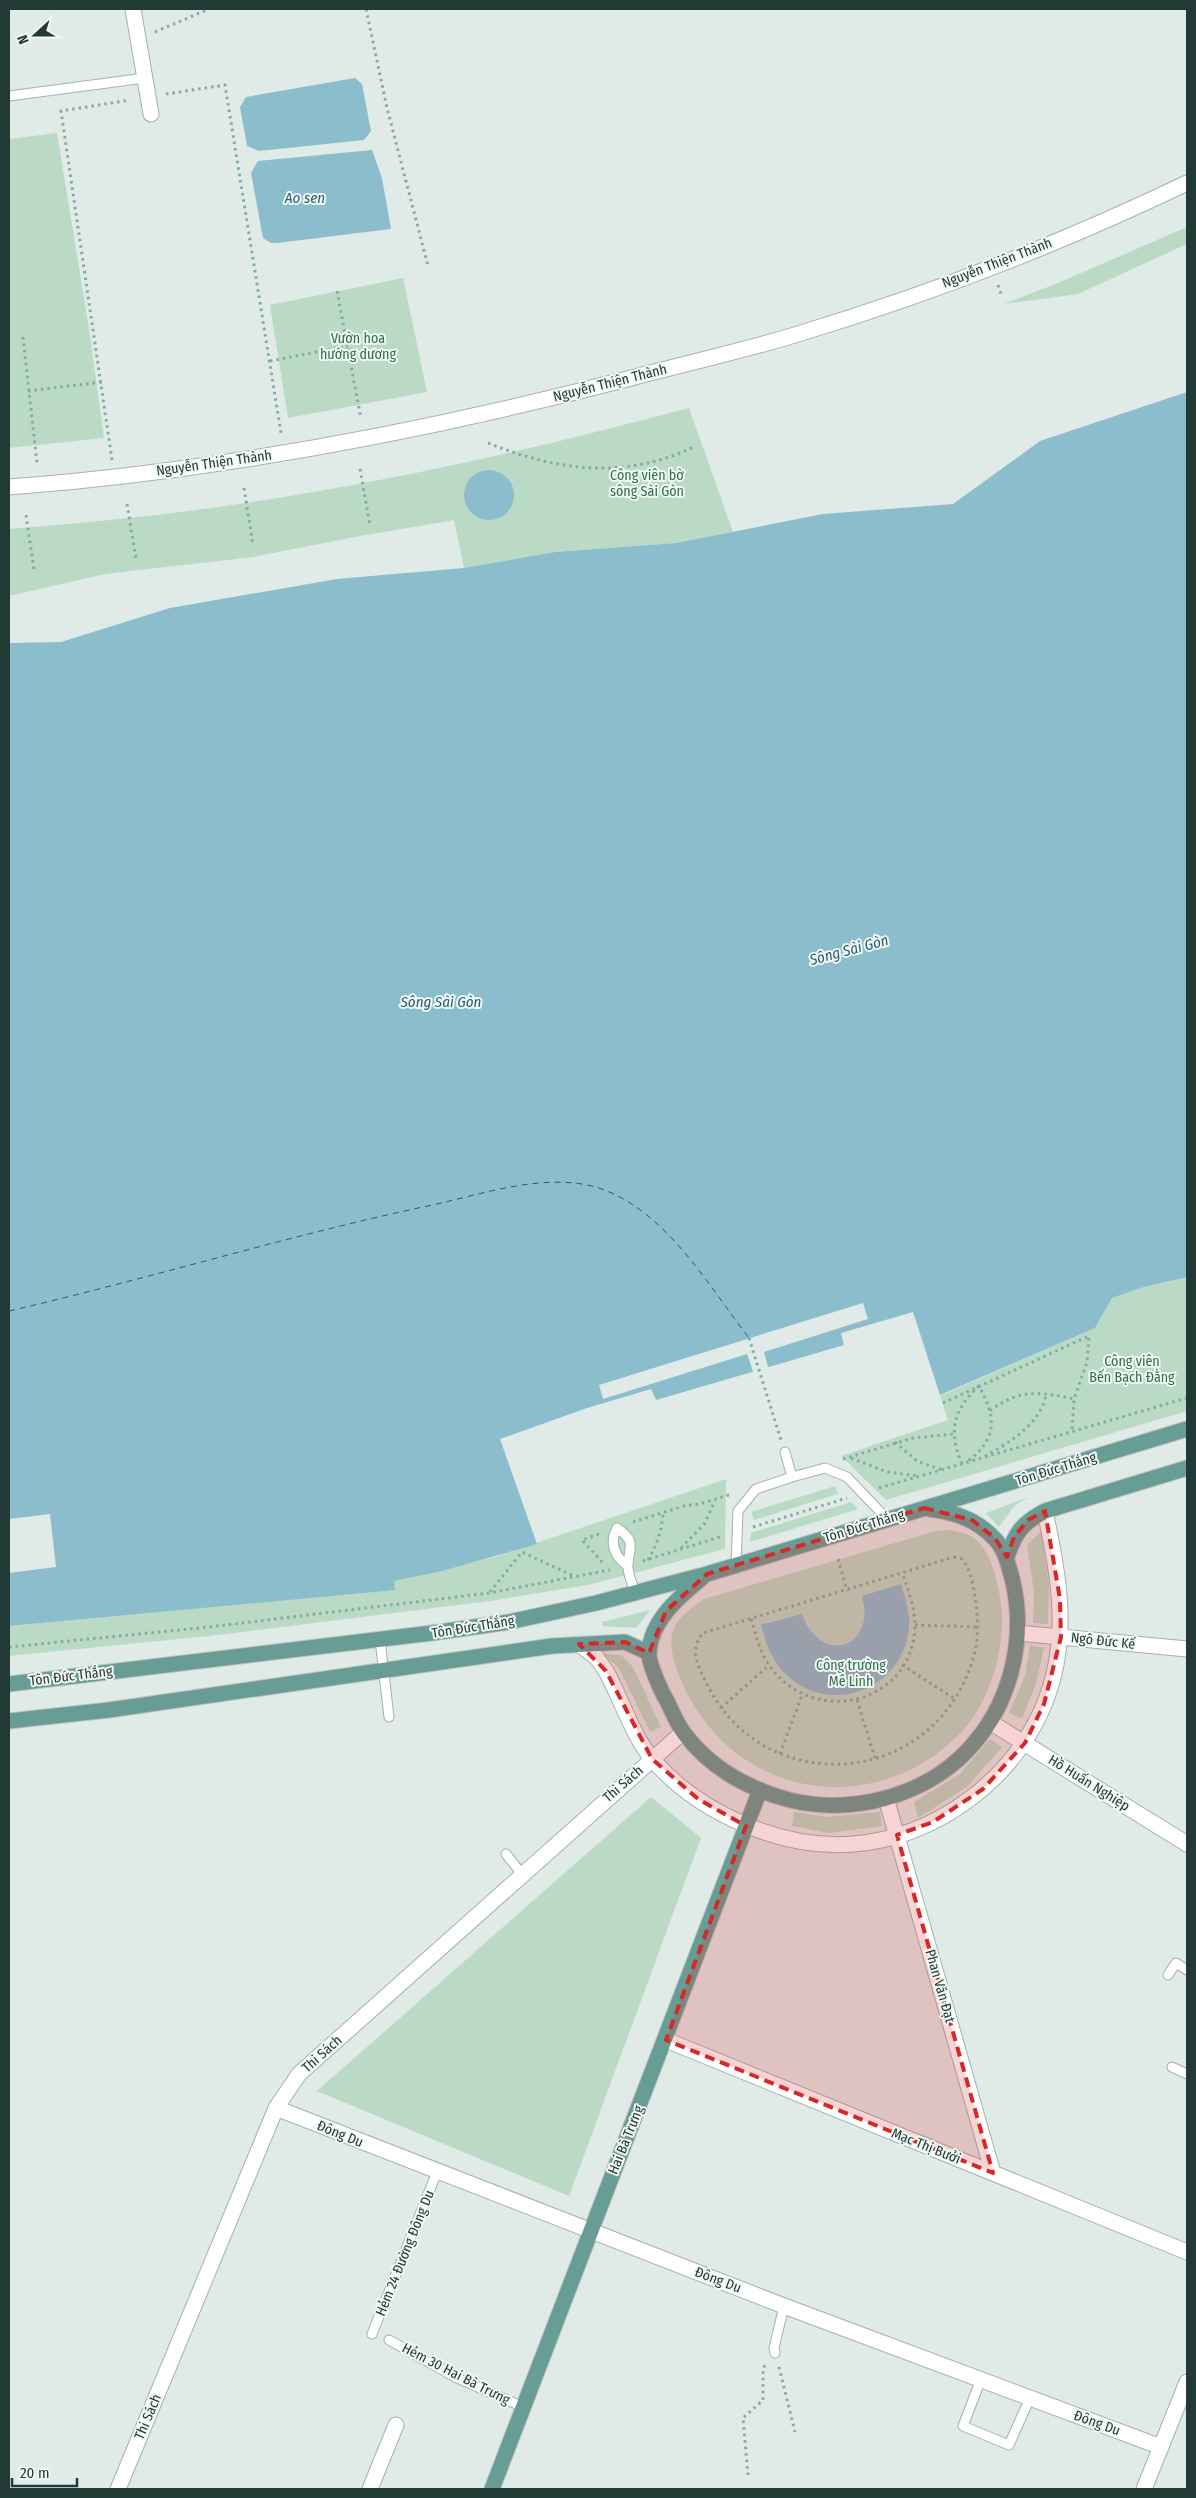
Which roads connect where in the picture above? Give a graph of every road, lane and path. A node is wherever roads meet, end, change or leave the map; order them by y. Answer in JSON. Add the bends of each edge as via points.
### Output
{"nodes":[{"id":1,"x":133,"y":9,"type":"edge"},
{"id":2,"x":210,"y":9,"type":"edge"},
{"id":3,"x":366,"y":9,"type":"edge"},
{"id":4,"x":137,"y":31,"type":"junction"},
{"id":5,"x":145,"y":78,"type":"junction"},
{"id":6,"x":9,"y":96,"type":"edge"},
{"id":7,"x":148,"y":97,"type":"junction"},
{"id":8,"x":151,"y":114,"type":"dead end"},
{"id":9,"x":1187,"y":183,"type":"edge"},
{"id":10,"x":428,"y":266,"type":"dead end"},
{"id":11,"x":337,"y":291,"type":"dead end"},
{"id":12,"x":22,"y":337,"type":"dead end"},
{"id":13,"x":348,"y":346,"type":"junction"},
{"id":14,"x":270,"y":361,"type":"junction"},
{"id":15,"x":102,"y":382,"type":"junction"},
{"id":16,"x":28,"y":391,"type":"junction"},
{"id":17,"x":361,"y":419,"type":"dead end"},
{"id":18,"x":281,"y":433,"type":"dead end"},
{"id":19,"x":488,"y":443,"type":"dead end"},
{"id":20,"x":694,"y":447,"type":"dead end"},
{"id":21,"x":37,"y":463,"type":"dead end"},
{"id":22,"x":360,"y":469,"type":"dead end"},
{"id":23,"x":114,"y":476,"type":"junction"},
{"id":24,"x":9,"y":488,"type":"edge"},
{"id":25,"x":244,"y":488,"type":"dead end"},
{"id":26,"x":127,"y":504,"type":"dead end"},
{"id":27,"x":26,"y":515,"type":"dead end"},
{"id":28,"x":370,"y":525,"type":"dead end"},
{"id":29,"x":253,"y":545,"type":"dead end"},
{"id":30,"x":136,"y":559,"type":"dead end"},
{"id":31,"x":34,"y":570,"type":"dead end"},
{"id":32,"x":749,"y":1338,"type":"dead end"},
{"id":33,"x":979,"y":1386,"type":"junction"},
{"id":34,"x":1046,"y":1394,"type":"junction"},
{"id":35,"x":1187,"y":1398,"type":"edge"},
{"id":36,"x":1074,"y":1399,"type":"junction"},
{"id":37,"x":942,"y":1403,"type":"dead end"},
{"id":38,"x":990,"y":1410,"type":"junction"},
{"id":39,"x":1187,"y":1429,"type":"edge"},
{"id":40,"x":1072,"y":1431,"type":"junction"},
{"id":41,"x":954,"y":1434,"type":"junction"},
{"id":42,"x":895,"y":1442,"type":"junction"},
{"id":43,"x":785,"y":1452,"type":"joint"},
{"id":44,"x":850,"y":1457,"type":"junction"},
{"id":45,"x":978,"y":1460,"type":"junction"},
{"id":46,"x":835,"y":1461,"type":"dead end"},
{"id":47,"x":964,"y":1464,"type":"junction"},
{"id":48,"x":1187,"y":1468,"type":"edge"},
{"id":49,"x":942,"y":1470,"type":"junction"},
{"id":50,"x":921,"y":1476,"type":"junction"},
{"id":51,"x":792,"y":1477,"type":"junction"},
{"id":52,"x":740,"y":1491,"type":"dead end"},
{"id":53,"x":862,"y":1493,"type":"junction"},
{"id":54,"x":715,"y":1500,"type":"junction"},
{"id":55,"x":924,"y":1508,"type":"junction"},
{"id":56,"x":1045,"y":1511,"type":"junction"},
{"id":57,"x":663,"y":1512,"type":"junction"},
{"id":58,"x":887,"y":1519,"type":"junction"},
{"id":59,"x":617,"y":1528,"type":"junction"},
{"id":60,"x":737,"y":1532,"type":"junction"},
{"id":61,"x":680,"y":1550,"type":"junction"},
{"id":62,"x":1007,"y":1557,"type":"junction"},
{"id":63,"x":648,"y":1560,"type":"junction"},
{"id":64,"x":838,"y":1560,"type":"dead end"},
{"id":65,"x":736,"y":1565,"type":"junction"},
{"id":66,"x":628,"y":1566,"type":"junction"},
{"id":67,"x":707,"y":1574,"type":"junction"},
{"id":68,"x":903,"y":1574,"type":"junction"},
{"id":69,"x":577,"y":1578,"type":"junction"},
{"id":70,"x":847,"y":1591,"type":"junction"},
{"id":71,"x":636,"y":1592,"type":"junction"},
{"id":72,"x":489,"y":1593,"type":"junction"},
{"id":73,"x":751,"y":1619,"type":"junction"},
{"id":74,"x":915,"y":1625,"type":"junction"},
{"id":75,"x":979,"y":1627,"type":"junction"},
{"id":76,"x":1018,"y":1633,"type":"junction"},
{"id":77,"x":1061,"y":1637,"type":"junction"},
{"id":78,"x":380,"y":1640,"type":"junction"},
{"id":79,"x":579,"y":1644,"type":"junction"},
{"id":80,"x":9,"y":1647,"type":"edge"},
{"id":81,"x":1187,"y":1649,"type":"edge"},
{"id":82,"x":649,"y":1653,"type":"junction"},
{"id":83,"x":902,"y":1665,"type":"junction"},
{"id":84,"x":769,"y":1666,"type":"junction"},
{"id":85,"x":384,"y":1671,"type":"junction"},
{"id":86,"x":9,"y":1684,"type":"edge"},
{"id":87,"x":802,"y":1695,"type":"junction"},
{"id":88,"x":955,"y":1699,"type":"junction"},
{"id":89,"x":857,"y":1700,"type":"junction"},
{"id":90,"x":721,"y":1708,"type":"junction"},
{"id":91,"x":389,"y":1717,"type":"dead end"},
{"id":92,"x":9,"y":1721,"type":"edge"},
{"id":93,"x":990,"y":1722,"type":"junction"},
{"id":94,"x":683,"y":1732,"type":"junction"},
{"id":95,"x":1025,"y":1743,"type":"junction"},
{"id":96,"x":780,"y":1754,"type":"junction"},
{"id":97,"x":876,"y":1758,"type":"junction"},
{"id":98,"x":652,"y":1759,"type":"junction"},
{"id":99,"x":760,"y":1790,"type":"junction"},
{"id":100,"x":886,"y":1798,"type":"junction"},
{"id":101,"x":746,"y":1826,"type":"junction"},
{"id":102,"x":897,"y":1836,"type":"junction"},
{"id":103,"x":1187,"y":1844,"type":"edge"},
{"id":104,"x":506,"y":1854,"type":"dead end"},
{"id":105,"x":522,"y":1874,"type":"junction"},
{"id":106,"x":1187,"y":1970,"type":"edge"},
{"id":107,"x":1168,"y":1975,"type":"dead end"},
{"id":108,"x":666,"y":2040,"type":"junction"},
{"id":109,"x":1172,"y":2067,"type":"dead end"},
{"id":110,"x":1187,"y":2074,"type":"edge"},
{"id":111,"x":276,"y":2108,"type":"junction"},
{"id":112,"x":437,"y":2172,"type":"junction"},
{"id":113,"x":994,"y":2173,"type":"junction"},
{"id":114,"x":589,"y":2230,"type":"junction"},
{"id":115,"x":1187,"y":2252,"type":"edge"},
{"id":116,"x":784,"y":2306,"type":"junction"},
{"id":117,"x":372,"y":2334,"type":"dead end"},
{"id":118,"x":389,"y":2340,"type":"dead end"},
{"id":119,"x":774,"y":2350,"type":"junction"},
{"id":120,"x":981,"y":2379,"type":"junction"},
{"id":121,"x":1187,"y":2382,"type":"edge"},
{"id":122,"x":1030,"y":2398,"type":"junction"},
{"id":123,"x":523,"y":2407,"type":"junction"},
{"id":124,"x":396,"y":2425,"type":"dead end"},
{"id":125,"x":795,"y":2432,"type":"dead end"},
{"id":126,"x":1161,"y":2447,"type":"junction"},
{"id":127,"x":748,"y":2475,"type":"dead end"},
{"id":128,"x":118,"y":2489,"type":"edge"},
{"id":129,"x":370,"y":2489,"type":"edge"},
{"id":130,"x":492,"y":2489,"type":"edge"},
{"id":131,"x":1144,"y":2489,"type":"edge"}],
"edges":[{"from":1,"to":4,"type":"street"},
{"from":2,"to":4,"type":"path","via":[[156,32]]},
{"from":3,"to":10,"type":"path","via":[[387,108]]},
{"from":4,"to":5,"type":"street"},
{"from":5,"to":6,"type":"lane"},
{"from":5,"to":7,"type":"street"},
{"from":7,"to":8,"type":"street"},
{"from":7,"to":14,"type":"path","via":[[225,85]]},
{"from":7,"to":15,"type":"path","via":[[60,110]]},
{"from":9,"to":23,"type":"street","name":"Nguyễn Thiện Thành","via":[[991,266],[797,334],[444,424],[315,449]]},
{"from":11,"to":13,"type":"path"},
{"from":12,"to":16,"type":"path"},
{"from":13,"to":14,"type":"path"},
{"from":13,"to":17,"type":"path"},
{"from":14,"to":18,"type":"path"},
{"from":15,"to":16,"type":"path"},
{"from":15,"to":23,"type":"path"},
{"from":16,"to":21,"type":"path"},
{"from":19,"to":20,"type":"path","via":[[564,465],[606,469],[652,464]]},
{"from":22,"to":28,"type":"path"},
{"from":23,"to":24,"type":"street","name":"Nguyễn Thiện Thành"},
{"from":25,"to":29,"type":"path"},
{"from":26,"to":30,"type":"path"},
{"from":27,"to":31,"type":"path"},
{"from":32,"to":43,"type":"path"},
{"from":33,"to":36,"type":"path","via":[[1089,1336],[1086,1362]]},
{"from":33,"to":37,"type":"path"},
{"from":33,"to":38,"type":"path"},
{"from":33,"to":41,"type":"path","via":[[960,1407]]},
{"from":34,"to":36,"type":"path"},
{"from":34,"to":38,"type":"path","via":[[1012,1396]]},
{"from":34,"to":45,"type":"path","via":[[1039,1412],[1021,1432]]},
{"from":35,"to":40,"type":"path"},
{"from":36,"to":40,"type":"path"},
{"from":38,"to":47,"type":"path","via":[[993,1422],[990,1435],[977,1454]]},
{"from":39,"to":55,"type":"main road","name":"Tôn Ðức Thắng"},
{"from":40,"to":45,"type":"path"},
{"from":41,"to":42,"type":"path"},
{"from":41,"to":47,"type":"path"},
{"from":42,"to":44,"type":"path"},
{"from":42,"to":49,"type":"path","via":[[917,1460]]},
{"from":43,"to":51,"type":"lane"},
{"from":44,"to":46,"type":"path"},
{"from":44,"to":50,"type":"path","via":[[887,1472]]},
{"from":45,"to":47,"type":"path"},
{"from":47,"to":49,"type":"path"},
{"from":48,"to":56,"type":"main road"},
{"from":49,"to":50,"type":"path"},
{"from":50,"to":53,"type":"path"},
{"from":51,"to":53,"type":"lane","via":[[825,1468],[847,1477]]},
{"from":51,"to":60,"type":"lane","via":[[756,1490],[738,1512]]},
{"from":52,"to":54,"type":"path"},
{"from":53,"to":58,"type":"lane"},
{"from":53,"to":60,"type":"path"},
{"from":54,"to":57,"type":"path"},
{"from":54,"to":61,"type":"path","via":[[705,1523]]},
{"from":55,"to":58,"type":"main road","name":"Tôn Đức Thắng"},
{"from":55,"to":62,"type":"main road","via":[[947,1511],[972,1520],[995,1538]]},
{"from":56,"to":62,"type":"main road","via":[[1028,1520],[1014,1537]]},
{"from":56,"to":77,"type":"street","via":[[1059,1590]]},
{"from":57,"to":59,"type":"path"},
{"from":57,"to":63,"type":"path","via":[[662,1528]]},
{"from":58,"to":65,"type":"main road","name":"Tôn Đức Thắng"},
{"from":59,"to":66,"type":"lane","via":[[624,1533],[631,1549]]},
{"from":59,"to":66,"type":"lane","via":[[613,1545],[616,1554]]},
{"from":59,"to":69,"type":"path","via":[[582,1540],[598,1560],[612,1570]]},
{"from":60,"to":61,"type":"path"},
{"from":60,"to":65,"type":"lane"},
{"from":61,"to":63,"type":"path"},
{"from":62,"to":76,"type":"main road","via":[[1017,1607]]},
{"from":63,"to":66,"type":"path"},
{"from":64,"to":70,"type":"path"},
{"from":65,"to":67,"type":"main road","name":"Tôn Đức Thắng"},
{"from":66,"to":71,"type":"lane"},
{"from":67,"to":71,"type":"main road","name":"Tôn Đức Thắng"},
{"from":67,"to":82,"type":"main road","via":[[666,1611]]},
{"from":68,"to":70,"type":"path"},
{"from":68,"to":74,"type":"path"},
{"from":68,"to":75,"type":"path","via":[[954,1557],[962,1559],[968,1566]]},
{"from":69,"to":72,"type":"path"},
{"from":69,"to":72,"type":"path","via":[[522,1552]]},
{"from":70,"to":73,"type":"path"},
{"from":71,"to":78,"type":"main road","name":"Tôn Đức Thắng","via":[[509,1622]]},
{"from":72,"to":80,"type":"path"},
{"from":73,"to":84,"type":"path"},
{"from":73,"to":90,"type":"path","via":[[703,1633],[696,1642],[694,1652],[703,1677]]},
{"from":74,"to":75,"type":"path"},
{"from":74,"to":83,"type":"path","via":[[910,1653]]},
{"from":75,"to":88,"type":"path","via":[[976,1651]]},
{"from":76,"to":77,"type":"street","name":"Ngô Ðức Kế"},
{"from":76,"to":93,"type":"main road","via":[[1008,1679]]},
{"from":77,"to":81,"type":"street","name":"Ngô Ðức Kế"},
{"from":77,"to":95,"type":"street","via":[[1044,1704]]},
{"from":78,"to":85,"type":"lane"},
{"from":78,"to":86,"type":"main road","name":"Tôn Đức Thắng"},
{"from":79,"to":82,"type":"main road","via":[[625,1642]]},
{"from":79,"to":85,"type":"main road"},
{"from":79,"to":98,"type":"street","via":[[606,1671]]},
{"from":82,"to":94,"type":"main road","via":[[663,1694]]},
{"from":83,"to":88,"type":"path"},
{"from":83,"to":89,"type":"path","via":[[883,1687]]},
{"from":84,"to":87,"type":"path"},
{"from":84,"to":90,"type":"path"},
{"from":85,"to":91,"type":"lane"},
{"from":85,"to":92,"type":"main road"},
{"from":87,"to":89,"type":"path","via":[[824,1702]]},
{"from":87,"to":96,"type":"path"},
{"from":88,"to":97,"type":"path","via":[[928,1731],[894,1753]]},
{"from":89,"to":97,"type":"path"},
{"from":90,"to":96,"type":"path","via":[[754,1741]]},
{"from":93,"to":95,"type":"street","name":"Hồ Huấn Nghiệp"},
{"from":93,"to":100,"type":"main road","via":[[975,1743],[938,1774],[913,1789]]},
{"from":94,"to":98,"type":"street","name":"Thi Sách"},
{"from":94,"to":99,"type":"main road","via":[[706,1758],[732,1777]]},
{"from":95,"to":102,"type":"street","via":[[1006,1768],[960,1806],[933,1822]]},
{"from":95,"to":103,"type":"street","name":"Hồ Huấn Nghiệp"},
{"from":96,"to":97,"type":"path","via":[[818,1763],[839,1764]]},
{"from":98,"to":101,"type":"street","via":[[716,1812]]},
{"from":98,"to":105,"type":"street","name":"Thi Sách"},
{"from":99,"to":100,"type":"main road","via":[[789,1801],[822,1806]]},
{"from":99,"to":101,"type":"main road","name":"Hai Bà Trưng"},
{"from":100,"to":102,"type":"street","name":"Phan Văn Ðạt"},
{"from":101,"to":102,"type":"street","via":[[808,1841],[834,1843],[866,1842]]},
{"from":101,"to":108,"type":"main road","name":"Hai Bà Trưng"},
{"from":102,"to":113,"type":"street","name":"Phan Văn Ðạt"},
{"from":104,"to":105,"type":"lane"},
{"from":105,"to":111,"type":"street","name":"Thi Sách","via":[[299,2074]]},
{"from":106,"to":107,"type":"lane","via":[[1176,1963]]},
{"from":108,"to":113,"type":"street","name":"Mạc Thị Bưởi"},
{"from":108,"to":114,"type":"main road","name":"Hai Bà Trưng"},
{"from":109,"to":110,"type":"lane"},
{"from":111,"to":112,"type":"street","name":"Đông Du"},
{"from":111,"to":128,"type":"street","name":"Thi Sách"},
{"from":112,"to":114,"type":"street","name":"Đông Du"},
{"from":112,"to":117,"type":"lane","name":"Hẻm 24 Đường Đông Du"},
{"from":113,"to":115,"type":"street","name":"Mạc Thị Bưởi"},
{"from":114,"to":116,"type":"street","name":"Đông Du"},
{"from":114,"to":123,"type":"main road","name":"Hai Bà Trưng"},
{"from":116,"to":119,"type":"lane"},
{"from":116,"to":120,"type":"street","name":"Đông Du"},
{"from":118,"to":123,"type":"lane","name":"Hẻm 30 Hai Bà Trưng","via":[[457,2378]]},
{"from":119,"to":125,"type":"path"},
{"from":119,"to":127,"type":"path","via":[[763,2368],[763,2400],[743,2418]]},
{"from":120,"to":122,"type":"street","name":"Đông Du"},
{"from":120,"to":122,"type":"lane","via":[[963,2426],[1009,2445]]},
{"from":121,"to":126,"type":"street"},
{"from":122,"to":126,"type":"street","name":"Đông Du"},
{"from":123,"to":130,"type":"main road","name":"Hai Bà Trưng"},
{"from":124,"to":129,"type":"street"},
{"from":126,"to":131,"type":"street"}]}
